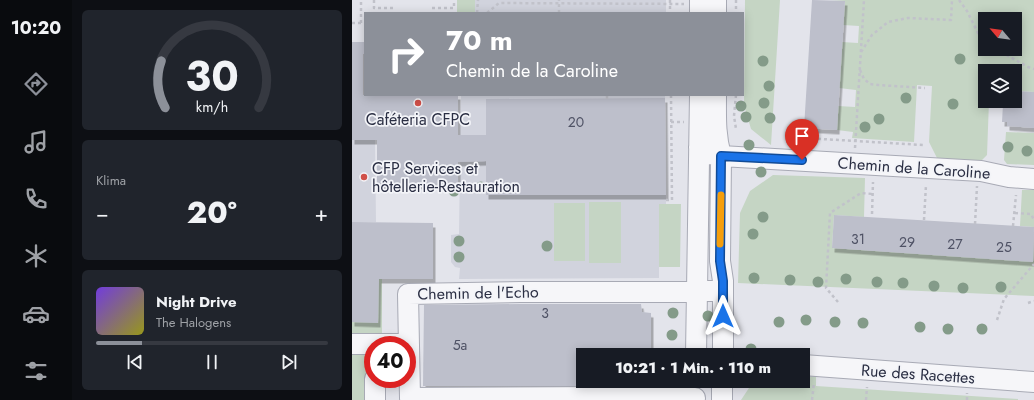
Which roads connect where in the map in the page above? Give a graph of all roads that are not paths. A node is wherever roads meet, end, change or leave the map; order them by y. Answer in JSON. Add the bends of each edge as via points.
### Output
{"nodes":[{"id":1,"x":716,"y":0,"type":"edge"},
{"id":2,"x":716,"y":12,"type":"edge"},
{"id":3,"x":700,"y":96,"type":"edge"},
{"id":4,"x":716,"y":96,"type":"edge"},
{"id":5,"x":699,"y":147,"type":"junction"},
{"id":6,"x":721,"y":156,"type":"junction"},
{"id":7,"x":1034,"y":179,"type":"edge"},
{"id":8,"x":697,"y":291,"type":"junction"},
{"id":9,"x":723,"y":291,"type":"junction"},
{"id":10,"x":409,"y":336,"type":"edge"},
{"id":11,"x":352,"y":344,"type":"edge"},
{"id":12,"x":364,"y":344,"type":"edge"},
{"id":13,"x":696,"y":348,"type":"edge"},
{"id":14,"x":723,"y":348,"type":"edge"},
{"id":15,"x":810,"y":373,"type":"edge"},
{"id":16,"x":1034,"y":382,"type":"edge"},
{"id":17,"x":375,"y":388,"type":"edge"},
{"id":18,"x":410,"y":388,"type":"edge"},
{"id":19,"x":722,"y":388,"type":"edge"},
{"id":20,"x":695,"y":393,"type":"edge"},
{"id":21,"x":375,"y":400,"type":"edge"},
{"id":22,"x":722,"y":400,"type":"edge"}],
"edges":[{"from":1,"to":2,"type":"street"},
{"from":3,"to":5,"type":"street"},
{"from":4,"to":6,"type":"street","via":[[717,142]]},
{"from":5,"to":6,"type":"street","name":"Chemin de la Caroline","via":[[709,154]]},
{"from":5,"to":8,"type":"street"},
{"from":6,"to":7,"type":"street","name":"Chemin de la Caroline","via":[[981,171]]},
{"from":6,"to":9,"type":"street","via":[[720,261]]},
{"from":8,"to":9,"type":"street"},
{"from":8,"to":10,"type":"street","name":"Chemin de l'Echo","via":[[408,294]]},
{"from":8,"to":13,"type":"street"},
{"from":9,"to":14,"type":"street"},
{"from":11,"to":12,"type":"street"},
{"from":15,"to":16,"type":"street","name":"Rue des Racettes"},
{"from":17,"to":21,"type":"street"},
{"from":18,"to":20,"type":"street","name":"Chemin de l'Echo","via":[[410,398],[613,397]]},
{"from":19,"to":22,"type":"street"}]}
